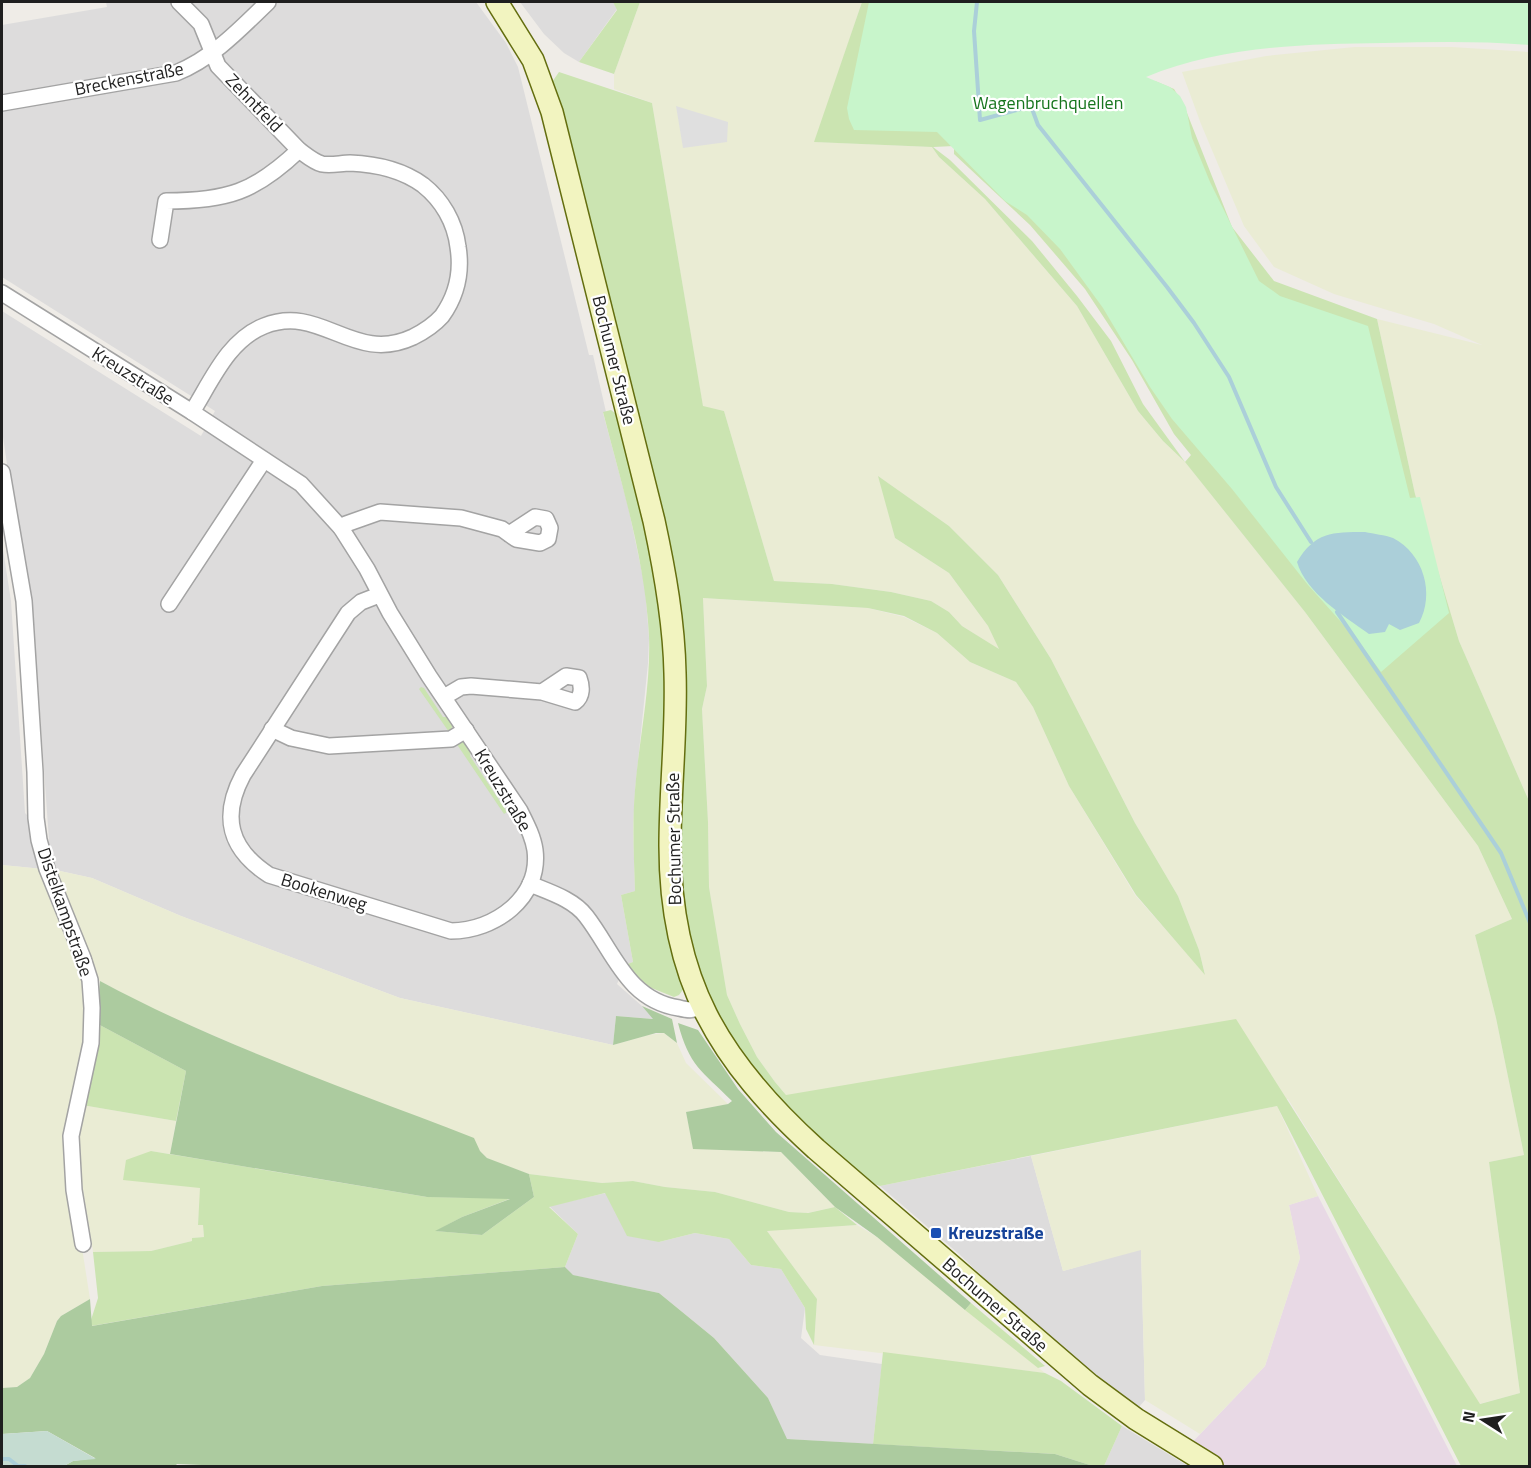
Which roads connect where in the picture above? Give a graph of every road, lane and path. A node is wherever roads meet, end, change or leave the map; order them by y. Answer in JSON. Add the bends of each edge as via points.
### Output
{"nodes":[{"id":1,"x":179,"y":2,"type":"edge"},
{"id":2,"x":268,"y":2,"type":"edge"},
{"id":3,"x":497,"y":2,"type":"edge"},
{"id":4,"x":212,"y":53,"type":"junction"},
{"id":5,"x":2,"y":103,"type":"edge"},
{"id":6,"x":299,"y":150,"type":"junction"},
{"id":7,"x":160,"y":240,"type":"dead end"},
{"id":8,"x":2,"y":293,"type":"edge"},
{"id":9,"x":192,"y":412,"type":"junction"},
{"id":10,"x":264,"y":460,"type":"junction"},
{"id":11,"x":2,"y":472,"type":"edge"},
{"id":12,"x":341,"y":528,"type":"junction"},
{"id":13,"x":509,"y":534,"type":"dead end"},
{"id":14,"x":379,"y":595,"type":"junction"},
{"id":15,"x":169,"y":604,"type":"dead end"},
{"id":16,"x":542,"y":692,"type":"dead end"},
{"id":17,"x":444,"y":697,"type":"junction"},
{"id":18,"x":272,"y":729,"type":"junction"},
{"id":19,"x":466,"y":730,"type":"junction"},
{"id":20,"x":530,"y":884,"type":"junction"},
{"id":21,"x":701,"y":1007,"type":"junction"},
{"id":22,"x":83,"y":1244,"type":"dead end"},
{"id":23,"x":1212,"y":1467,"type":"edge"}],
"edges":[{"from":1,"to":4,"type":"street","name":"Zehntfeld","via":[[201,24]]},
{"from":2,"to":4,"type":"street","name":"Breckenstraße"},
{"from":3,"to":21,"type":"main road","name":"Bochumer Straße","via":[[532,60],[552,112],[664,568],[672,615],[675,675],[670,845],[673,897],[682,952]]},
{"from":4,"to":5,"type":"street","name":"Breckenstraße","via":[[176,73]]},
{"from":4,"to":6,"type":"street","name":"Zehntfeld","via":[[218,66]]},
{"from":6,"to":7,"type":"street","via":[[249,188],[220,198],[166,201]]},
{"from":6,"to":9,"type":"street","name":"Zehntfeld","via":[[322,164],[382,166],[424,186],[448,213],[453,225],[460,266],[454,294],[440,318],[413,337],[394,344],[358,342],[301,321],[263,326],[243,338],[227,356]]},
{"from":8,"to":9,"type":"street","name":"Kreuzstraße"},
{"from":9,"to":10,"type":"street","name":"Kreuzstraße"},
{"from":10,"to":12,"type":"street","name":"Kreuzstraße","via":[[301,484]]},
{"from":10,"to":15,"type":"street"},
{"from":11,"to":22,"type":"street","name":"Distelkampstraße","via":[[24,601],[39,840],[90,980],[91,1043],[70,1136]]},
{"from":12,"to":13,"type":"street","via":[[380,512],[461,518]]},
{"from":12,"to":14,"type":"street","name":"Kreuzstraße"},
{"from":14,"to":17,"type":"street","name":"Kreuzstraße"},
{"from":14,"to":18,"type":"street","name":"Bookenweg","via":[[348,613]]},
{"from":16,"to":17,"type":"street","via":[[471,686]]},
{"from":17,"to":19,"type":"street","name":"Kreuzstraße"},
{"from":18,"to":19,"type":"street","via":[[291,738],[329,746],[451,739]]},
{"from":18,"to":20,"type":"street","name":"Bookenweg","via":[[237,786],[230,821],[239,849],[268,875],[451,931],[497,920],[513,908]]},
{"from":19,"to":20,"type":"street","name":"Kreuzstraße","via":[[530,830],[535,850]]},
{"from":20,"to":21,"type":"street","via":[[577,907],[620,969],[653,999],[671,1007]]},
{"from":21,"to":23,"type":"main road","name":"Bochumer Straße","via":[[743,1073],[788,1124],[1090,1385]]}]}
